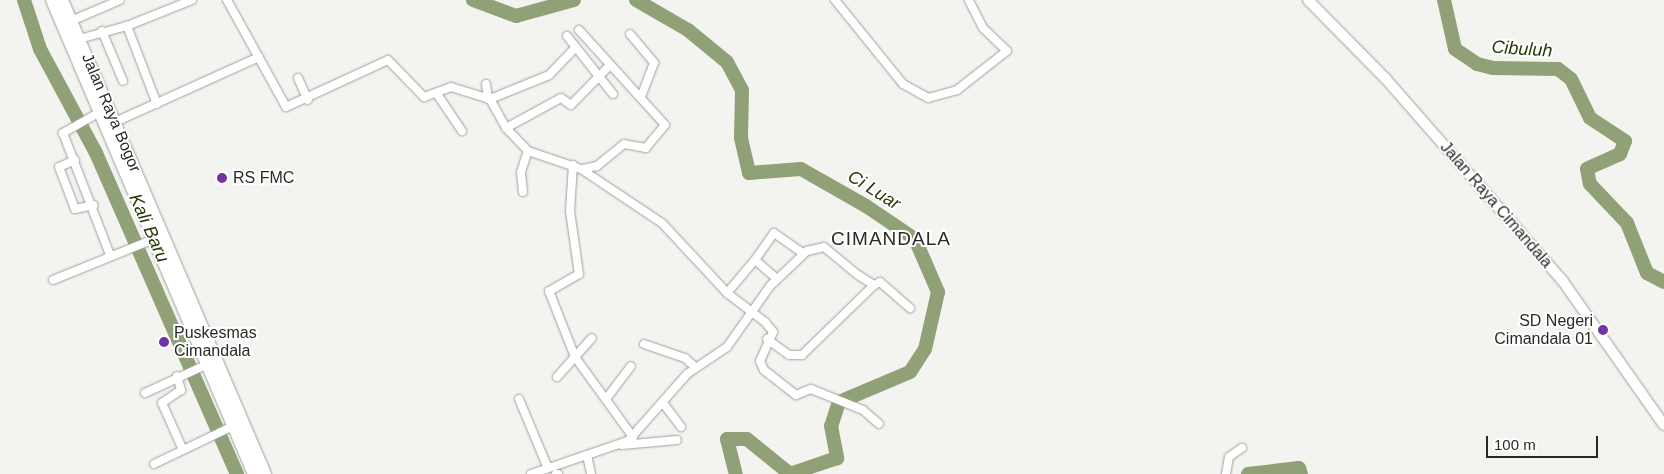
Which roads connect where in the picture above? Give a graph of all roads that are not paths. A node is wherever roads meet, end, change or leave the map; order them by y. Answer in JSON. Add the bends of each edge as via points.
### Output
{"nodes":[{"id":1,"x":52,"y":0,"type":"edge"},
{"id":2,"x":62,"y":0,"type":"edge"},
{"id":3,"x":120,"y":0,"type":"edge"},
{"id":4,"x":192,"y":0,"type":"edge"},
{"id":5,"x":228,"y":0,"type":"edge"},
{"id":6,"x":835,"y":0,"type":"edge"},
{"id":7,"x":970,"y":0,"type":"edge"},
{"id":8,"x":1308,"y":0,"type":"edge"},
{"id":9,"x":71,"y":21,"type":"junction"},
{"id":10,"x":127,"y":26,"type":"junction"},
{"id":11,"x":579,"y":30,"type":"dead end"},
{"id":12,"x":102,"y":31,"type":"junction"},
{"id":13,"x":630,"y":34,"type":"dead end"},
{"id":14,"x":568,"y":36,"type":"dead end"},
{"id":15,"x":79,"y":39,"type":"junction"},
{"id":16,"x":575,"y":48,"type":"junction"},
{"id":17,"x":260,"y":57,"type":"junction"},
{"id":18,"x":609,"y":66,"type":"junction"},
{"id":19,"x":298,"y":78,"type":"dead end"},
{"id":20,"x":597,"y":78,"type":"junction"},
{"id":21,"x":123,"y":82,"type":"dead end"},
{"id":22,"x":486,"y":84,"type":"dead end"},
{"id":23,"x":437,"y":94,"type":"junction"},
{"id":24,"x":613,"y":94,"type":"dead end"},
{"id":25,"x":641,"y":97,"type":"junction"},
{"id":26,"x":489,"y":99,"type":"junction"},
{"id":27,"x":308,"y":100,"type":"junction"},
{"id":28,"x":158,"y":104,"type":"junction"},
{"id":29,"x":96,"y":114,"type":"junction"},
{"id":30,"x":114,"y":122,"type":"junction"},
{"id":31,"x":506,"y":128,"type":"junction"},
{"id":32,"x":462,"y":131,"type":"dead end"},
{"id":33,"x":528,"y":150,"type":"junction"},
{"id":34,"x":75,"y":160,"type":"junction"},
{"id":35,"x":573,"y":165,"type":"junction"},
{"id":36,"x":581,"y":170,"type":"junction"},
{"id":37,"x":523,"y":192,"type":"dead end"},
{"id":38,"x":94,"y":205,"type":"junction"},
{"id":39,"x":151,"y":240,"type":"junction"},
{"id":40,"x":803,"y":253,"type":"junction"},
{"id":41,"x":110,"y":255,"type":"junction"},
{"id":42,"x":755,"y":260,"type":"junction"},
{"id":43,"x":777,"y":279,"type":"junction"},
{"id":44,"x":53,"y":280,"type":"dead end"},
{"id":45,"x":874,"y":285,"type":"junction"},
{"id":46,"x":727,"y":293,"type":"junction"},
{"id":47,"x":910,"y":308,"type":"dead end"},
{"id":48,"x":750,"y":312,"type":"junction"},
{"id":49,"x":592,"y":338,"type":"dead end"},
{"id":50,"x":767,"y":339,"type":"junction"},
{"id":51,"x":644,"y":344,"type":"dead end"},
{"id":52,"x":575,"y":357,"type":"junction"},
{"id":53,"x":203,"y":365,"type":"junction"},
{"id":54,"x":631,"y":366,"type":"dead end"},
{"id":55,"x":695,"y":367,"type":"junction"},
{"id":56,"x":179,"y":375,"type":"junction"},
{"id":57,"x":557,"y":377,"type":"dead end"},
{"id":58,"x":145,"y":393,"type":"dead end"},
{"id":59,"x":519,"y":399,"type":"dead end"},
{"id":60,"x":606,"y":399,"type":"junction"},
{"id":61,"x":663,"y":403,"type":"junction"},
{"id":62,"x":879,"y":424,"type":"dead end"},
{"id":63,"x":1664,"y":425,"type":"edge"},
{"id":64,"x":231,"y":427,"type":"junction"},
{"id":65,"x":681,"y":427,"type":"dead end"},
{"id":66,"x":633,"y":436,"type":"junction"},
{"id":67,"x":677,"y":440,"type":"dead end"},
{"id":68,"x":619,"y":445,"type":"junction"},
{"id":69,"x":1242,"y":448,"type":"dead end"},
{"id":70,"x":183,"y":450,"type":"junction"},
{"id":71,"x":586,"y":455,"type":"junction"},
{"id":72,"x":154,"y":464,"type":"dead end"},
{"id":73,"x":547,"y":466,"type":"junction"},
{"id":74,"x":1226,"y":471,"type":"edge"},
{"id":75,"x":254,"y":474,"type":"edge"},
{"id":76,"x":265,"y":474,"type":"edge"},
{"id":77,"x":531,"y":474,"type":"edge"},
{"id":78,"x":591,"y":474,"type":"edge"}],
"edges":[{"from":1,"to":29,"type":"highway","name":"Jalan Raya Bogor"},
{"from":2,"to":9,"type":"highway","name":"Jalan Raya Bogor"},
{"from":3,"to":9,"type":"street"},
{"from":4,"to":10,"type":"street"},
{"from":5,"to":17,"type":"street"},
{"from":6,"to":7,"type":"street","via":[[904,84],[928,98],[957,90],[1007,51],[983,28]]},
{"from":8,"to":63,"type":"street","name":"Jalan Raya Cimandala","via":[[1385,78],[1562,280]]},
{"from":9,"to":15,"type":"highway","name":"Jalan Raya Bogor"},
{"from":10,"to":12,"type":"street"},
{"from":10,"to":28,"type":"street"},
{"from":11,"to":18,"type":"street"},
{"from":12,"to":15,"type":"street"},
{"from":12,"to":21,"type":"street"},
{"from":13,"to":25,"type":"street","via":[[654,62]]},
{"from":14,"to":16,"type":"street"},
{"from":15,"to":30,"type":"highway","name":"Jalan Raya Bogor"},
{"from":16,"to":20,"type":"street"},
{"from":16,"to":26,"type":"street","via":[[549,74]]},
{"from":17,"to":27,"type":"street","via":[[284,105]]},
{"from":17,"to":28,"type":"street"},
{"from":18,"to":20,"type":"street"},
{"from":18,"to":25,"type":"street"},
{"from":19,"to":27,"type":"street"},
{"from":20,"to":24,"type":"street"},
{"from":20,"to":31,"type":"street","via":[[571,105],[561,98]]},
{"from":22,"to":26,"type":"street"},
{"from":23,"to":26,"type":"street","via":[[451,87]]},
{"from":23,"to":27,"type":"street","via":[[420,95],[388,60]]},
{"from":23,"to":32,"type":"street"},
{"from":25,"to":36,"type":"street","via":[[658,113],[663,127],[643,149],[624,144],[597,166]]},
{"from":26,"to":31,"type":"street"},
{"from":28,"to":30,"type":"street"},
{"from":29,"to":34,"type":"street","via":[[63,133]]},
{"from":29,"to":39,"type":"highway","name":"Jalan Raya Bogor"},
{"from":30,"to":76,"type":"highway","name":"Jalan Raya Bogor"},
{"from":31,"to":33,"type":"street"},
{"from":33,"to":35,"type":"street"},
{"from":33,"to":37,"type":"street","via":[[521,172]]},
{"from":34,"to":38,"type":"street"},
{"from":34,"to":38,"type":"street","via":[[59,168],[75,209]]},
{"from":35,"to":36,"type":"street"},
{"from":35,"to":52,"type":"street","via":[[570,211],[579,274],[549,292]]},
{"from":36,"to":46,"type":"street","via":[[662,223]]},
{"from":38,"to":41,"type":"street"},
{"from":39,"to":41,"type":"street"},
{"from":39,"to":53,"type":"highway","name":"Jalan Raya Bogor"},
{"from":40,"to":42,"type":"street","via":[[775,232]]},
{"from":40,"to":43,"type":"street"},
{"from":40,"to":45,"type":"street","via":[[824,247]]},
{"from":41,"to":44,"type":"street"},
{"from":42,"to":43,"type":"street"},
{"from":42,"to":46,"type":"street"},
{"from":43,"to":48,"type":"street"},
{"from":45,"to":47,"type":"street","via":[[880,282]]},
{"from":45,"to":50,"type":"street","via":[[802,355],[789,355]]},
{"from":46,"to":48,"type":"street"},
{"from":48,"to":50,"type":"street","via":[[772,331]]},
{"from":48,"to":55,"type":"street","via":[[727,347]]},
{"from":49,"to":52,"type":"street"},
{"from":50,"to":62,"type":"street","via":[[760,368],[796,395],[811,389],[866,411]]},
{"from":51,"to":55,"type":"street","via":[[685,358]]},
{"from":52,"to":57,"type":"street"},
{"from":52,"to":60,"type":"street"},
{"from":53,"to":56,"type":"street"},
{"from":53,"to":64,"type":"highway","name":"Jalan Raya Bogor"},
{"from":54,"to":60,"type":"street"},
{"from":55,"to":61,"type":"street"},
{"from":56,"to":58,"type":"street"},
{"from":56,"to":70,"type":"street","via":[[180,390],[162,403]]},
{"from":59,"to":73,"type":"street"},
{"from":60,"to":66,"type":"street"},
{"from":61,"to":65,"type":"street"},
{"from":61,"to":66,"type":"street"},
{"from":64,"to":70,"type":"street"},
{"from":64,"to":75,"type":"highway","name":"Jalan Raya Bogor"},
{"from":66,"to":68,"type":"street"},
{"from":67,"to":68,"type":"street"},
{"from":68,"to":71,"type":"street"},
{"from":69,"to":74,"type":"street","via":[[1229,457]]},
{"from":70,"to":72,"type":"street"},
{"from":71,"to":73,"type":"street"},
{"from":71,"to":78,"type":"street"},
{"from":73,"to":77,"type":"street"}]}
